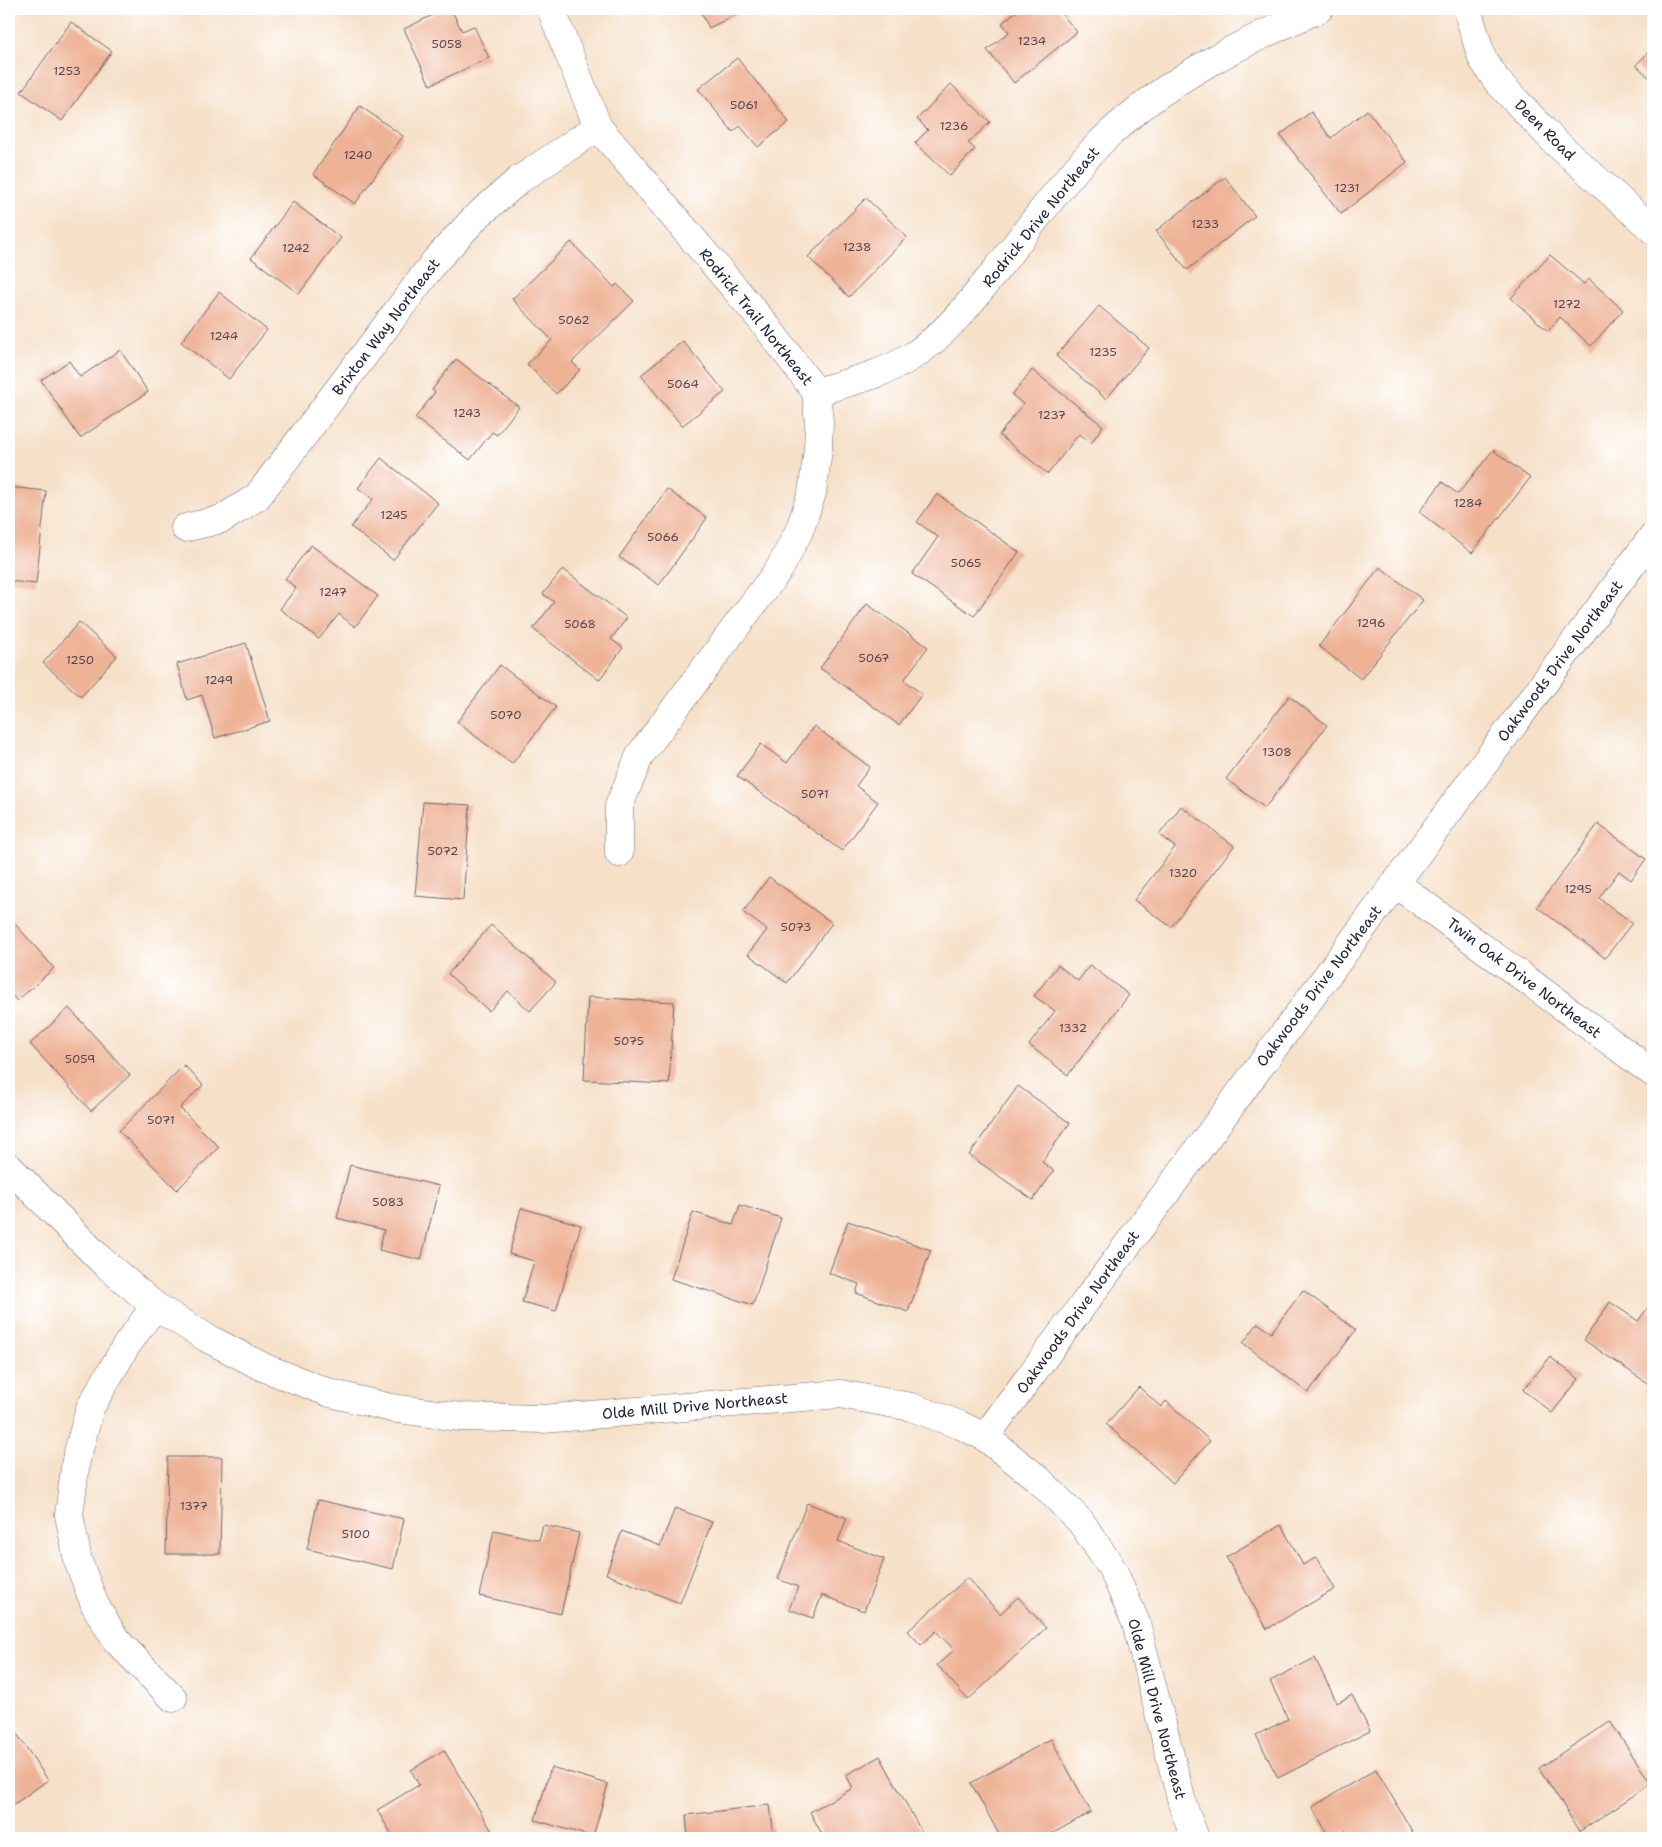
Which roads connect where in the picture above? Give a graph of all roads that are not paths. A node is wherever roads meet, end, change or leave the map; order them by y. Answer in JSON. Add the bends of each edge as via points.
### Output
{"nodes":[{"id":1,"x":551,"y":9,"type":"edge"},
{"id":2,"x":1319,"y":9,"type":"edge"},
{"id":3,"x":1467,"y":9,"type":"edge"},
{"id":4,"x":598,"y":127,"type":"junction"},
{"id":5,"x":1653,"y":230,"type":"edge"},
{"id":6,"x":816,"y":392,"type":"junction"},
{"id":7,"x":185,"y":528,"type":"dead end"},
{"id":8,"x":1653,"y":536,"type":"edge"},
{"id":9,"x":619,"y":853,"type":"dead end"},
{"id":10,"x":1395,"y":883,"type":"junction"},
{"id":11,"x":1653,"y":1073,"type":"edge"},
{"id":12,"x":9,"y":1168,"type":"edge"},
{"id":13,"x":155,"y":1306,"type":"junction"},
{"id":14,"x":985,"y":1437,"type":"junction"},
{"id":15,"x":172,"y":1698,"type":"dead end"},
{"id":16,"x":1195,"y":1838,"type":"edge"}],
"edges":[{"from":1,"to":4,"type":"street","name":"Rodrick Trail Northeast"},
{"from":2,"to":6,"type":"street","name":"Rodrick Drive Northeast","via":[[1194,70],[1146,102],[1102,142],[1062,186],[980,292],[939,336],[889,369]]},
{"from":3,"to":5,"type":"street","name":"Deen Road","via":[[1482,58],[1497,80],[1554,141]]},
{"from":4,"to":6,"type":"street","name":"Rodrick Trail Northeast","via":[[764,323]]},
{"from":4,"to":7,"type":"street","name":"Brixton Way Northeast","via":[[519,180],[476,217],[436,260],[257,497],[222,519]]},
{"from":6,"to":9,"type":"street","name":"Rodrick Trail Northeast","via":[[818,450],[812,493],[799,531],[780,568],[640,755],[619,806]]},
{"from":8,"to":10,"type":"street","name":"Oakwoods Drive Northeast"},
{"from":10,"to":11,"type":"street","name":"Twin Oak Drive Northeast"},
{"from":10,"to":14,"type":"street","name":"Oakwoods Drive Northeast"},
{"from":12,"to":13,"type":"street","name":"Olde Mill Drive Northeast","via":[[101,1260]]},
{"from":13,"to":14,"type":"street","name":"Olde Mill Drive Northeast","via":[[265,1368],[330,1393],[391,1408],[460,1417],[543,1419],[840,1394],[911,1407]]},
{"from":13,"to":15,"type":"street","via":[[126,1346],[90,1408],[76,1460],[69,1515],[78,1561],[96,1605],[116,1640]]},
{"from":14,"to":16,"type":"street","name":"Olde Mill Drive Northeast","via":[[1038,1478],[1081,1522],[1113,1570],[1136,1623],[1183,1806]]}]}
